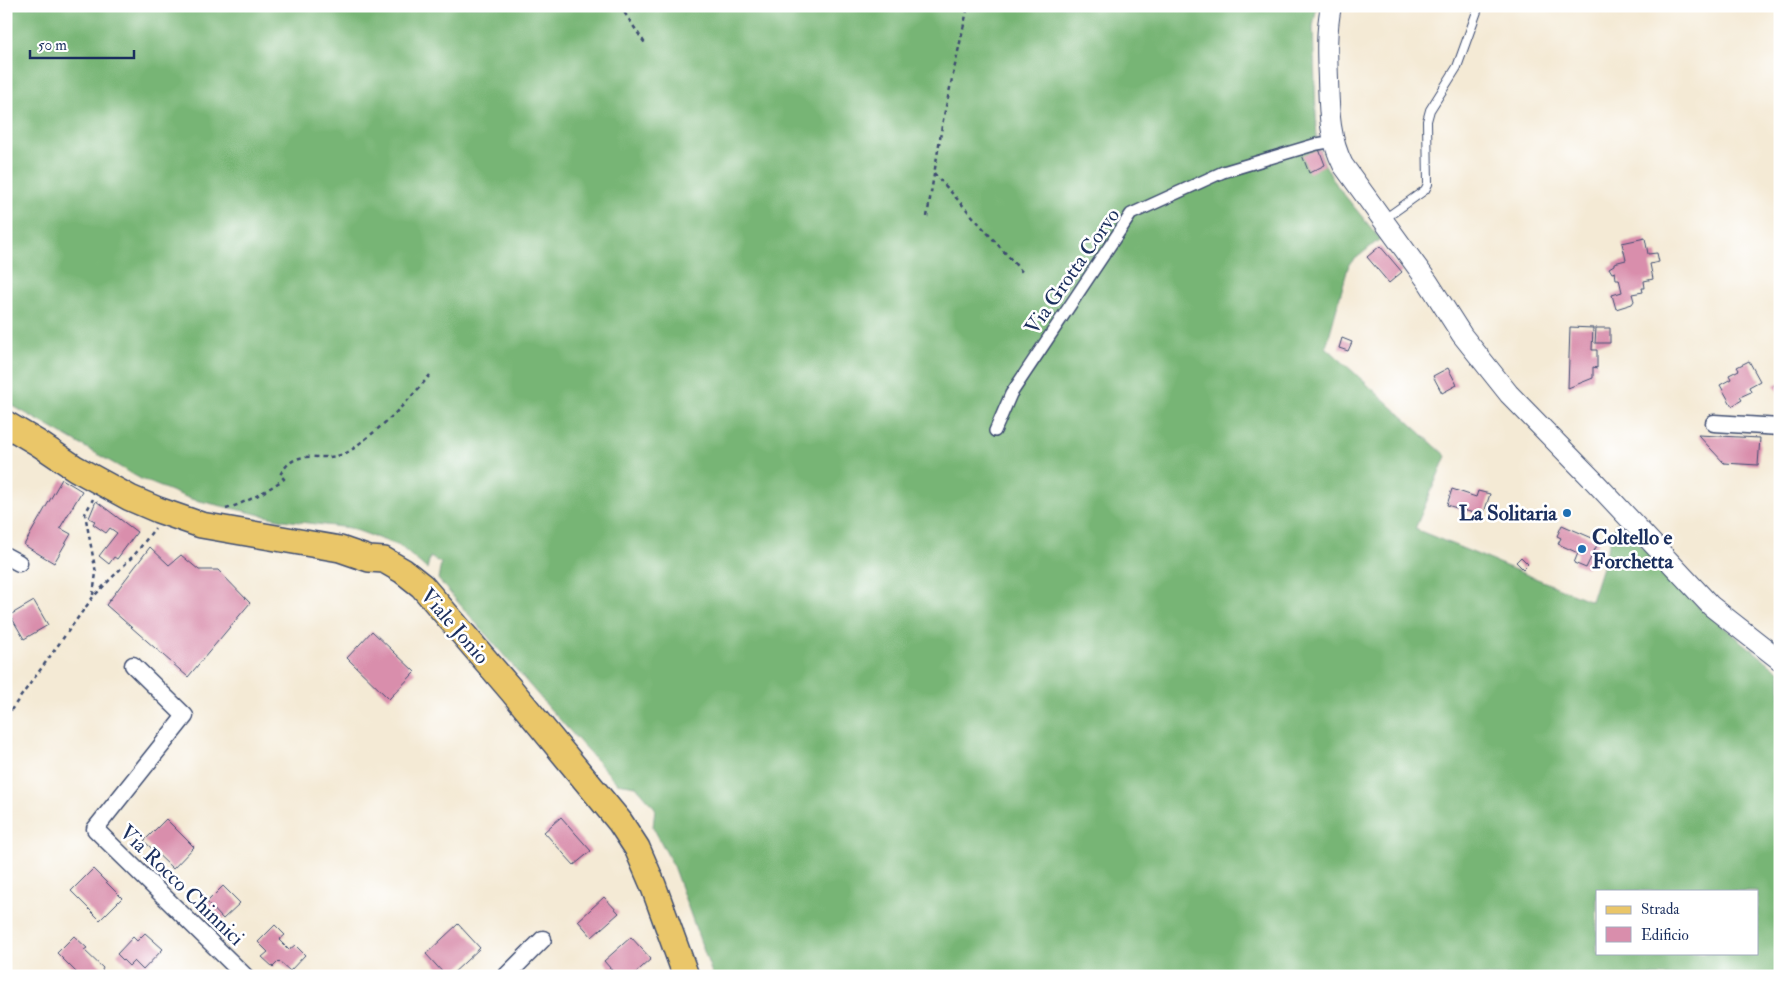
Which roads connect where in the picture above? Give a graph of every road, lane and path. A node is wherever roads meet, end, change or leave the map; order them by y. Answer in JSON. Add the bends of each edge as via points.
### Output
{"nodes":[{"id":1,"x":620,"y":6,"type":"edge"},
{"id":2,"x":968,"y":6,"type":"edge"},
{"id":3,"x":1331,"y":6,"type":"edge"},
{"id":4,"x":1479,"y":6,"type":"edge"},
{"id":5,"x":646,"y":45,"type":"dead end"},
{"id":6,"x":1334,"y":141,"type":"junction"},
{"id":7,"x":934,"y":173,"type":"junction"},
{"id":8,"x":927,"y":217,"type":"dead end"},
{"id":9,"x":1384,"y":220,"type":"junction"},
{"id":10,"x":1024,"y":274,"type":"dead end"},
{"id":11,"x":430,"y":375,"type":"dead end"},
{"id":12,"x":1714,"y":423,"type":"dead end"},
{"id":13,"x":6,"y":424,"type":"edge"},
{"id":14,"x":1780,"y":427,"type":"edge"},
{"id":15,"x":995,"y":431,"type":"dead end"},
{"id":16,"x":6,"y":435,"type":"edge"},
{"id":17,"x":74,"y":468,"type":"junction"},
{"id":18,"x":94,"y":498,"type":"dead end"},
{"id":19,"x":224,"y":510,"type":"dead end"},
{"id":20,"x":158,"y":523,"type":"dead end"},
{"id":21,"x":92,"y":596,"type":"junction"},
{"id":22,"x":1780,"y":660,"type":"edge"},
{"id":23,"x":133,"y":665,"type":"dead end"},
{"id":24,"x":6,"y":717,"type":"edge"},
{"id":25,"x":543,"y":939,"type":"dead end"},
{"id":26,"x":245,"y":976,"type":"edge"},
{"id":27,"x":506,"y":976,"type":"edge"},
{"id":28,"x":686,"y":976,"type":"edge"}],
"edges":[{"from":1,"to":5,"type":"path"},
{"from":2,"to":7,"type":"path"},
{"from":3,"to":6,"type":"street","via":[[1327,41],[1330,121]]},
{"from":4,"to":9,"type":"lane","via":[[1457,67],[1430,110],[1426,190]]},
{"from":6,"to":9,"type":"street","via":[[1337,154]]},
{"from":6,"to":15,"type":"street","name":"Via Grotta Corvo","via":[[1222,172],[1131,214],[1011,394]]},
{"from":7,"to":8,"type":"path"},
{"from":7,"to":10,"type":"path"},
{"from":9,"to":22,"type":"street","via":[[1462,334],[1510,394],[1711,606]]},
{"from":11,"to":19,"type":"path","via":[[405,404],[348,452],[316,458],[302,456],[292,460],[280,475],[284,479],[242,504]]},
{"from":12,"to":14,"type":"street"},
{"from":13,"to":17,"type":"main road","name":"Viale Jonio"},
{"from":16,"to":17,"type":"main road","name":"Viale Jonio"},
{"from":17,"to":28,"type":"main road","name":"Viale Jonio","via":[[158,510],[201,524],[323,545],[368,559],[384,560],[422,586],[620,822],[637,848],[653,885]]},
{"from":18,"to":21,"type":"path","via":[[85,514],[96,573]]},
{"from":20,"to":21,"type":"path","via":[[136,553]]},
{"from":21,"to":24,"type":"path"},
{"from":23,"to":26,"type":"street","name":"Via Rocco Chinnici","via":[[185,716],[95,829]]},
{"from":25,"to":27,"type":"street"}]}
